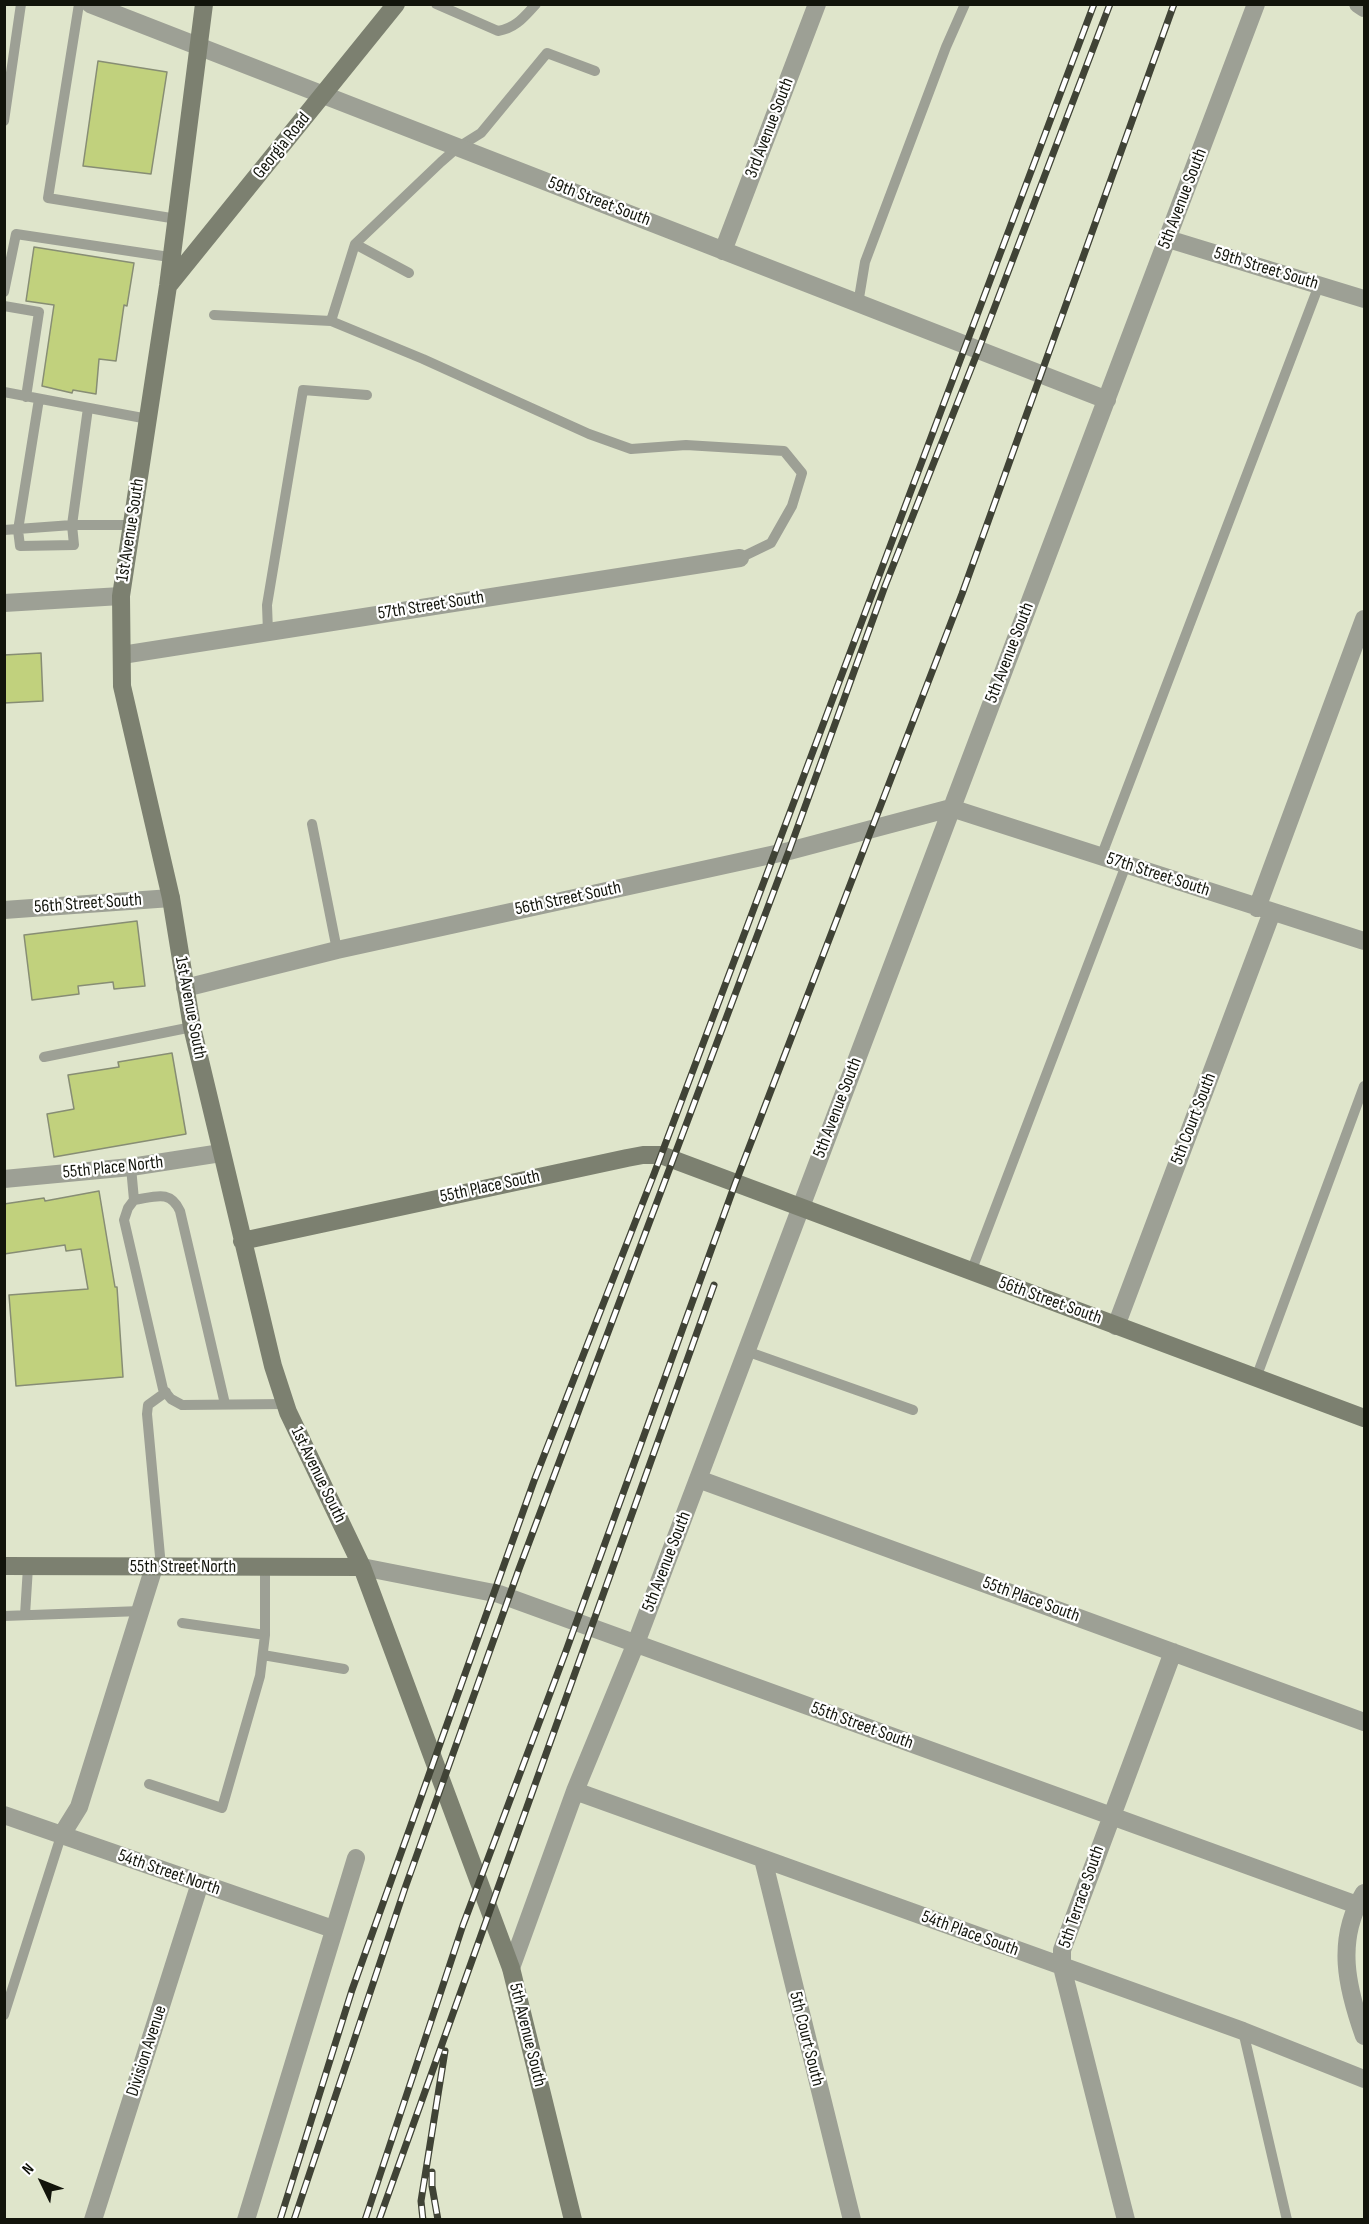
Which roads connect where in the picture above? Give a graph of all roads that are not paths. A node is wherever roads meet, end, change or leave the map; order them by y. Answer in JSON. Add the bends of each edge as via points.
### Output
{"nodes":[{"id":1,"x":21,"y":4,"type":"edge"},
{"id":2,"x":79,"y":4,"type":"edge"},
{"id":3,"x":90,"y":4,"type":"edge"},
{"id":4,"x":204,"y":4,"type":"edge"},
{"id":5,"x":396,"y":4,"type":"edge"},
{"id":6,"x":436,"y":4,"type":"edge"},
{"id":7,"x":536,"y":4,"type":"edge"},
{"id":8,"x":817,"y":4,"type":"edge"},
{"id":9,"x":965,"y":4,"type":"edge"},
{"id":10,"x":1256,"y":4,"type":"edge"},
{"id":11,"x":1358,"y":4,"type":"edge"},
{"id":12,"x":1365,"y":8,"type":"edge"},
{"id":13,"x":198,"y":48,"type":"junction"},
{"id":14,"x":595,"y":70,"type":"dead end"},
{"id":15,"x":323,"y":96,"type":"junction"},
{"id":16,"x":4,"y":121,"type":"edge"},
{"id":17,"x":457,"y":148,"type":"junction"},
{"id":18,"x":177,"y":219,"type":"junction"},
{"id":19,"x":1168,"y":239,"type":"junction"},
{"id":20,"x":355,"y":244,"type":"junction"},
{"id":21,"x":723,"y":251,"type":"junction"},
{"id":22,"x":181,"y":259,"type":"junction"},
{"id":23,"x":409,"y":273,"type":"dead end"},
{"id":24,"x":1319,"y":285,"type":"junction"},
{"id":25,"x":4,"y":292,"type":"edge"},
{"id":26,"x":1365,"y":299,"type":"edge"},
{"id":27,"x":858,"y":304,"type":"junction"},
{"id":28,"x":4,"y":306,"type":"edge"},
{"id":29,"x":214,"y":315,"type":"dead end"},
{"id":30,"x":331,"y":321,"type":"junction"},
{"id":31,"x":4,"y":392,"type":"edge"},
{"id":32,"x":367,"y":395,"type":"dead end"},
{"id":33,"x":26,"y":397,"type":"junction"},
{"id":34,"x":39,"y":399,"type":"junction"},
{"id":35,"x":1107,"y":400,"type":"junction"},
{"id":36,"x":88,"y":408,"type":"junction"},
{"id":37,"x":148,"y":419,"type":"junction"},
{"id":38,"x":72,"y":525,"type":"junction"},
{"id":39,"x":132,"y":525,"type":"junction"},
{"id":40,"x":4,"y":530,"type":"edge"},
{"id":41,"x":18,"y":530,"type":"junction"},
{"id":42,"x":740,"y":558,"type":"joint"},
{"id":43,"x":121,"y":596,"type":"junction"},
{"id":44,"x":4,"y":603,"type":"edge"},
{"id":45,"x":1365,"y":619,"type":"edge"},
{"id":46,"x":268,"y":632,"type":"junction"},
{"id":47,"x":122,"y":655,"type":"junction"},
{"id":48,"x":951,"y":808,"type":"junction"},
{"id":49,"x":312,"y":825,"type":"dead end"},
{"id":50,"x":1101,"y":857,"type":"junction"},
{"id":51,"x":1126,"y":865,"type":"junction"},
{"id":52,"x":171,"y":898,"type":"junction"},
{"id":53,"x":4,"y":910,"type":"edge"},
{"id":54,"x":1265,"y":910,"type":"junction"},
{"id":55,"x":1365,"y":941,"type":"edge"},
{"id":56,"x":336,"y":950,"type":"junction"},
{"id":57,"x":185,"y":988,"type":"junction"},
{"id":58,"x":192,"y":1027,"type":"junction"},
{"id":59,"x":44,"y":1057,"type":"dead end"},
{"id":60,"x":1365,"y":1086,"type":"edge"},
{"id":61,"x":221,"y":1153,"type":"junction"},
{"id":62,"x":131,"y":1167,"type":"junction"},
{"id":63,"x":4,"y":1179,"type":"edge"},
{"id":64,"x":735,"y":1184,"type":"joint"},
{"id":65,"x":134,"y":1200,"type":"junction"},
{"id":66,"x":799,"y":1208,"type":"junction"},
{"id":67,"x":242,"y":1241,"type":"junction"},
{"id":68,"x":971,"y":1272,"type":"junction"},
{"id":69,"x":1116,"y":1326,"type":"junction"},
{"id":70,"x":746,"y":1351,"type":"junction"},
{"id":71,"x":1256,"y":1378,"type":"junction"},
{"id":72,"x":166,"y":1392,"type":"junction"},
{"id":73,"x":225,"y":1404,"type":"junction"},
{"id":74,"x":285,"y":1404,"type":"junction"},
{"id":75,"x":913,"y":1410,"type":"dead end"},
{"id":76,"x":1365,"y":1418,"type":"edge"},
{"id":77,"x":698,"y":1479,"type":"junction"},
{"id":78,"x":4,"y":1566,"type":"edge"},
{"id":79,"x":362,"y":1566,"type":"junction"},
{"id":80,"x":28,"y":1567,"type":"junction"},
{"id":81,"x":158,"y":1567,"type":"junction"},
{"id":82,"x":265,"y":1567,"type":"junction"},
{"id":83,"x":141,"y":1611,"type":"junction"},
{"id":84,"x":25,"y":1615,"type":"junction"},
{"id":85,"x":4,"y":1616,"type":"edge"},
{"id":86,"x":182,"y":1623,"type":"dead end"},
{"id":87,"x":266,"y":1635,"type":"junction"},
{"id":88,"x":636,"y":1643,"type":"junction"},
{"id":89,"x":1173,"y":1652,"type":"junction"},
{"id":90,"x":263,"y":1655,"type":"junction"},
{"id":91,"x":344,"y":1669,"type":"dead end"},
{"id":92,"x":1365,"y":1722,"type":"edge"},
{"id":93,"x":149,"y":1784,"type":"dead end"},
{"id":94,"x":575,"y":1791,"type":"junction"},
{"id":95,"x":4,"y":1815,"type":"edge"},
{"id":96,"x":1111,"y":1817,"type":"junction"},
{"id":97,"x":61,"y":1836,"type":"junction"},
{"id":98,"x":356,"y":1858,"type":"dead end"},
{"id":99,"x":763,"y":1859,"type":"junction"},
{"id":100,"x":200,"y":1883,"type":"junction"},
{"id":101,"x":1361,"y":1899,"type":"edge"},
{"id":102,"x":333,"y":1929,"type":"junction"},
{"id":103,"x":1062,"y":1967,"type":"junction"},
{"id":104,"x":511,"y":1968,"type":"junction"},
{"id":105,"x":4,"y":2015,"type":"edge"},
{"id":106,"x":1243,"y":2031,"type":"junction"},
{"id":107,"x":1365,"y":2036,"type":"edge"},
{"id":108,"x":1365,"y":2079,"type":"edge"},
{"id":109,"x":93,"y":2220,"type":"edge"},
{"id":110,"x":246,"y":2220,"type":"edge"},
{"id":111,"x":573,"y":2220,"type":"edge"},
{"id":112,"x":852,"y":2220,"type":"edge"},
{"id":113,"x":1126,"y":2220,"type":"edge"},
{"id":114,"x":1287,"y":2220,"type":"edge"}],
"edges":[{"from":1,"to":16,"type":"lane"},
{"from":2,"to":18,"type":"lane","via":[[48,198]]},
{"from":3,"to":13,"type":"street","name":"59th Street South"},
{"from":4,"to":13,"type":"street","name":"1st Avenue South"},
{"from":5,"to":15,"type":"street","name":"Georgia Road"},
{"from":6,"to":7,"type":"lane","via":[[498,31],[519,23]]},
{"from":8,"to":21,"type":"street","name":"3rd Avenue South"},
{"from":9,"to":27,"type":"lane","via":[[865,262]]},
{"from":10,"to":19,"type":"street","name":"5th Avenue South"},
{"from":11,"to":12,"type":"street"},
{"from":13,"to":15,"type":"street","name":"59th Street South"},
{"from":13,"to":18,"type":"street","name":"1st Avenue South"},
{"from":14,"to":17,"type":"lane","via":[[548,53],[481,133]]},
{"from":15,"to":17,"type":"street","name":"59th Street South"},
{"from":15,"to":22,"type":"street","name":"Georgia Road"},
{"from":17,"to":20,"type":"lane"},
{"from":17,"to":21,"type":"street","name":"59th Street South"},
{"from":18,"to":22,"type":"street","name":"1st Avenue South"},
{"from":19,"to":24,"type":"street","name":"59th Street South"},
{"from":19,"to":35,"type":"street","name":"5th Avenue South"},
{"from":20,"to":23,"type":"lane"},
{"from":20,"to":30,"type":"lane"},
{"from":21,"to":27,"type":"street","name":"59th Street South"},
{"from":22,"to":25,"type":"lane","via":[[16,234]]},
{"from":22,"to":37,"type":"street","name":"1st Avenue South","via":[[168,286]]},
{"from":24,"to":26,"type":"street","name":"59th Street South"},
{"from":24,"to":50,"type":"lane"},
{"from":27,"to":35,"type":"street","name":"59th Street South"},
{"from":28,"to":33,"type":"lane","via":[[39,312]]},
{"from":29,"to":30,"type":"lane"},
{"from":30,"to":42,"type":"lane","via":[[631,449],[686,445],[784,451],[801,473],[792,506],[771,543]]},
{"from":31,"to":33,"type":"lane"},
{"from":32,"to":46,"type":"lane","via":[[303,390],[267,605]]},
{"from":33,"to":34,"type":"lane"},
{"from":34,"to":36,"type":"lane"},
{"from":34,"to":41,"type":"lane"},
{"from":35,"to":48,"type":"street","name":"5th Avenue South"},
{"from":36,"to":37,"type":"lane"},
{"from":36,"to":38,"type":"lane"},
{"from":37,"to":39,"type":"street","name":"1st Avenue South"},
{"from":38,"to":39,"type":"lane"},
{"from":38,"to":41,"type":"lane"},
{"from":38,"to":41,"type":"lane","via":[[74,545],[20,546]]},
{"from":39,"to":43,"type":"street","name":"1st Avenue South"},
{"from":40,"to":41,"type":"lane"},
{"from":42,"to":46,"type":"street","name":"57th Street South"},
{"from":43,"to":44,"type":"street"},
{"from":43,"to":47,"type":"street","name":"1st Avenue South"},
{"from":45,"to":54,"type":"street","name":"5th Court South"},
{"from":46,"to":47,"type":"street","name":"57th Street South"},
{"from":47,"to":52,"type":"street","name":"1st Avenue South","via":[[122,686]]},
{"from":48,"to":50,"type":"street","name":"57th Street South"},
{"from":48,"to":56,"type":"street","name":"56th Street South","via":[[789,851]]},
{"from":48,"to":66,"type":"street","name":"5th Avenue South"},
{"from":49,"to":56,"type":"lane"},
{"from":50,"to":51,"type":"street","name":"57th Street South"},
{"from":51,"to":54,"type":"street","name":"57th Street South"},
{"from":51,"to":68,"type":"lane"},
{"from":52,"to":53,"type":"street","name":"56th Street South"},
{"from":52,"to":57,"type":"street","name":"1st Avenue South"},
{"from":54,"to":55,"type":"street","name":"57th Street South"},
{"from":54,"to":69,"type":"street","name":"5th Court South"},
{"from":56,"to":57,"type":"street","name":"56th Street South"},
{"from":57,"to":58,"type":"street","name":"1st Avenue South"},
{"from":58,"to":59,"type":"lane"},
{"from":58,"to":61,"type":"street","name":"1st Avenue South"},
{"from":60,"to":71,"type":"lane"},
{"from":61,"to":62,"type":"street","name":"55th Place North"},
{"from":61,"to":67,"type":"street","name":"1st Avenue South"},
{"from":62,"to":63,"type":"street","name":"55th Place North"},
{"from":62,"to":65,"type":"lane"},
{"from":64,"to":66,"type":"street","name":"56th Street South"},
{"from":64,"to":67,"type":"street","name":"55th Place South","via":[[661,1155],[643,1155]]},
{"from":65,"to":72,"type":"lane","via":[[124,1220]]},
{"from":65,"to":73,"type":"lane","via":[[166,1196],[176,1202]]},
{"from":66,"to":68,"type":"street","name":"56th Street South"},
{"from":66,"to":70,"type":"street","name":"5th Avenue South"},
{"from":67,"to":74,"type":"street","name":"1st Avenue South"},
{"from":68,"to":69,"type":"street","name":"56th Street South"},
{"from":69,"to":71,"type":"street","name":"56th Street South"},
{"from":70,"to":75,"type":"lane"},
{"from":70,"to":77,"type":"street","name":"5th Avenue South"},
{"from":71,"to":76,"type":"street","name":"56th Street South"},
{"from":72,"to":73,"type":"lane","via":[[182,1405]]},
{"from":72,"to":81,"type":"lane","via":[[148,1405],[147,1414]]},
{"from":73,"to":74,"type":"lane"},
{"from":74,"to":79,"type":"street","name":"1st Avenue South"},
{"from":77,"to":88,"type":"street","name":"5th Avenue South"},
{"from":77,"to":89,"type":"street","name":"55th Place South"},
{"from":78,"to":80,"type":"street","name":"55th Street North"},
{"from":79,"to":82,"type":"street","name":"55th Street North"},
{"from":79,"to":88,"type":"street","name":"55th Street South","via":[[499,1594]]},
{"from":79,"to":104,"type":"street","name":"1st Avenue South"},
{"from":80,"to":81,"type":"street","name":"55th Street North"},
{"from":80,"to":84,"type":"lane"},
{"from":81,"to":82,"type":"street","name":"55th Street North"},
{"from":81,"to":83,"type":"street"},
{"from":82,"to":87,"type":"lane"},
{"from":83,"to":84,"type":"lane"},
{"from":83,"to":97,"type":"street","via":[[79,1808]]},
{"from":84,"to":85,"type":"lane"},
{"from":86,"to":87,"type":"lane"},
{"from":87,"to":90,"type":"lane"},
{"from":88,"to":94,"type":"street","name":"5th Avenue South"},
{"from":88,"to":96,"type":"street","name":"55th Street South"},
{"from":89,"to":92,"type":"street","name":"55th Place South"},
{"from":89,"to":96,"type":"street","name":"5th Terrace South"},
{"from":90,"to":91,"type":"lane"},
{"from":90,"to":93,"type":"lane","via":[[222,1808]]},
{"from":94,"to":99,"type":"street","name":"54th Place South"},
{"from":94,"to":104,"type":"street","name":"5th Avenue South"},
{"from":95,"to":97,"type":"street","name":"54th Street North"},
{"from":96,"to":101,"type":"street","name":"55th Street South"},
{"from":96,"to":103,"type":"street","name":"5th Terrace South","via":[[1062,1950]]},
{"from":97,"to":100,"type":"street","name":"54th Street North"},
{"from":97,"to":105,"type":"lane"},
{"from":98,"to":102,"type":"street"},
{"from":99,"to":103,"type":"street","name":"54th Place South"},
{"from":99,"to":112,"type":"street","name":"5th Court South"},
{"from":100,"to":102,"type":"street","name":"54th Street North"},
{"from":100,"to":109,"type":"street","name":"Division Avenue"},
{"from":101,"to":107,"type":"street","via":[[1346,1939],[1348,1984]]},
{"from":102,"to":110,"type":"street"},
{"from":103,"to":106,"type":"street","name":"54th Place South"},
{"from":103,"to":113,"type":"street","name":"5th Terrace South"},
{"from":104,"to":111,"type":"street","name":"5th Avenue South"},
{"from":106,"to":108,"type":"street","name":"54th Place South"},
{"from":106,"to":114,"type":"lane"}]}
